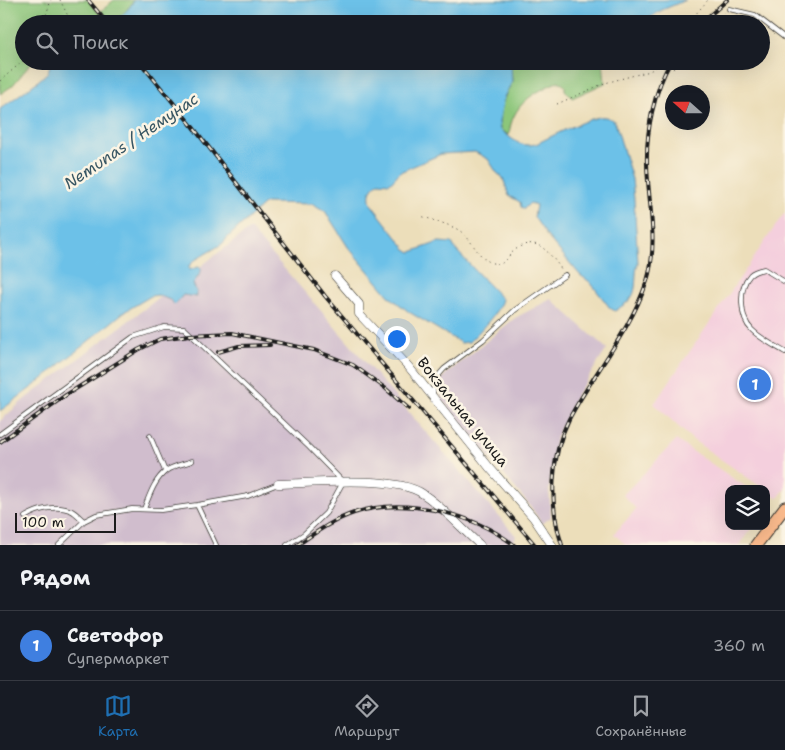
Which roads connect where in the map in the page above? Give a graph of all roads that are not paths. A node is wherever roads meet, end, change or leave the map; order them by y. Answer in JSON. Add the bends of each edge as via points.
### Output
{"nodes":[{"id":1,"x":729,"y":9,"type":"road end"},
{"id":2,"x":751,"y":15,"type":"edge"},
{"id":3,"x":770,"y":27,"type":"edge"},
{"id":4,"x":785,"y":38,"type":"edge"},
{"id":5,"x":565,"y":275,"type":"road end"},
{"id":6,"x":335,"y":276,"type":"dead end"},
{"id":7,"x":785,"y":282,"type":"edge"},
{"id":8,"x":785,"y":352,"type":"edge"},
{"id":9,"x":434,"y":400,"type":"junction"},
{"id":10,"x":0,"y":434,"type":"edge"},
{"id":11,"x":150,"y":436,"type":"dead end"},
{"id":12,"x":192,"y":461,"type":"dead end"},
{"id":13,"x":165,"y":471,"type":"junction"},
{"id":14,"x":343,"y":482,"type":"junction"},
{"id":15,"x":278,"y":484,"type":"joint"},
{"id":16,"x":197,"y":504,"type":"junction"},
{"id":17,"x":785,"y":507,"type":"edge"},
{"id":18,"x":144,"y":509,"type":"junction"},
{"id":19,"x":25,"y":517,"type":"dead end"},
{"id":20,"x":84,"y":521,"type":"junction"},
{"id":21,"x":59,"y":545,"type":"edge"},
{"id":22,"x":216,"y":545,"type":"edge"},
{"id":23,"x":286,"y":545,"type":"edge"},
{"id":24,"x":480,"y":545,"type":"edge"},
{"id":25,"x":552,"y":545,"type":"edge"},
{"id":26,"x":756,"y":545,"type":"edge"}],
"edges":[{"from":1,"to":2,"type":"lane"},
{"from":3,"to":4,"type":"lane"},
{"from":5,"to":9,"type":"lane","via":[[515,310],[483,340],[444,369],[434,383]]},
{"from":6,"to":9,"type":"street","name":"Вокзальная улица","via":[[359,304],[359,314],[408,366]]},
{"from":7,"to":8,"type":"lane","via":[[764,269],[756,271],[746,281],[742,305],[752,331]]},
{"from":9,"to":25,"type":"street","name":"Вокзальная улица","via":[[534,517]]},
{"from":10,"to":14,"type":"lane","via":[[133,337],[164,327],[184,328]]},
{"from":11,"to":13,"type":"lane"},
{"from":12,"to":13,"type":"lane"},
{"from":13,"to":18,"type":"lane","via":[[156,482]]},
{"from":14,"to":15,"type":"street"},
{"from":14,"to":23,"type":"lane","via":[[326,513],[304,534]]},
{"from":14,"to":24,"type":"street","via":[[400,485],[422,493]]},
{"from":15,"to":16,"type":"lane","via":[[248,496]]},
{"from":16,"to":18,"type":"lane"},
{"from":16,"to":22,"type":"lane"},
{"from":17,"to":26,"type":"main road"},
{"from":18,"to":20,"type":"lane","via":[[114,511]]},
{"from":19,"to":20,"type":"lane","via":[[38,509],[60,509],[71,511]]},
{"from":20,"to":21,"type":"lane"}]}
